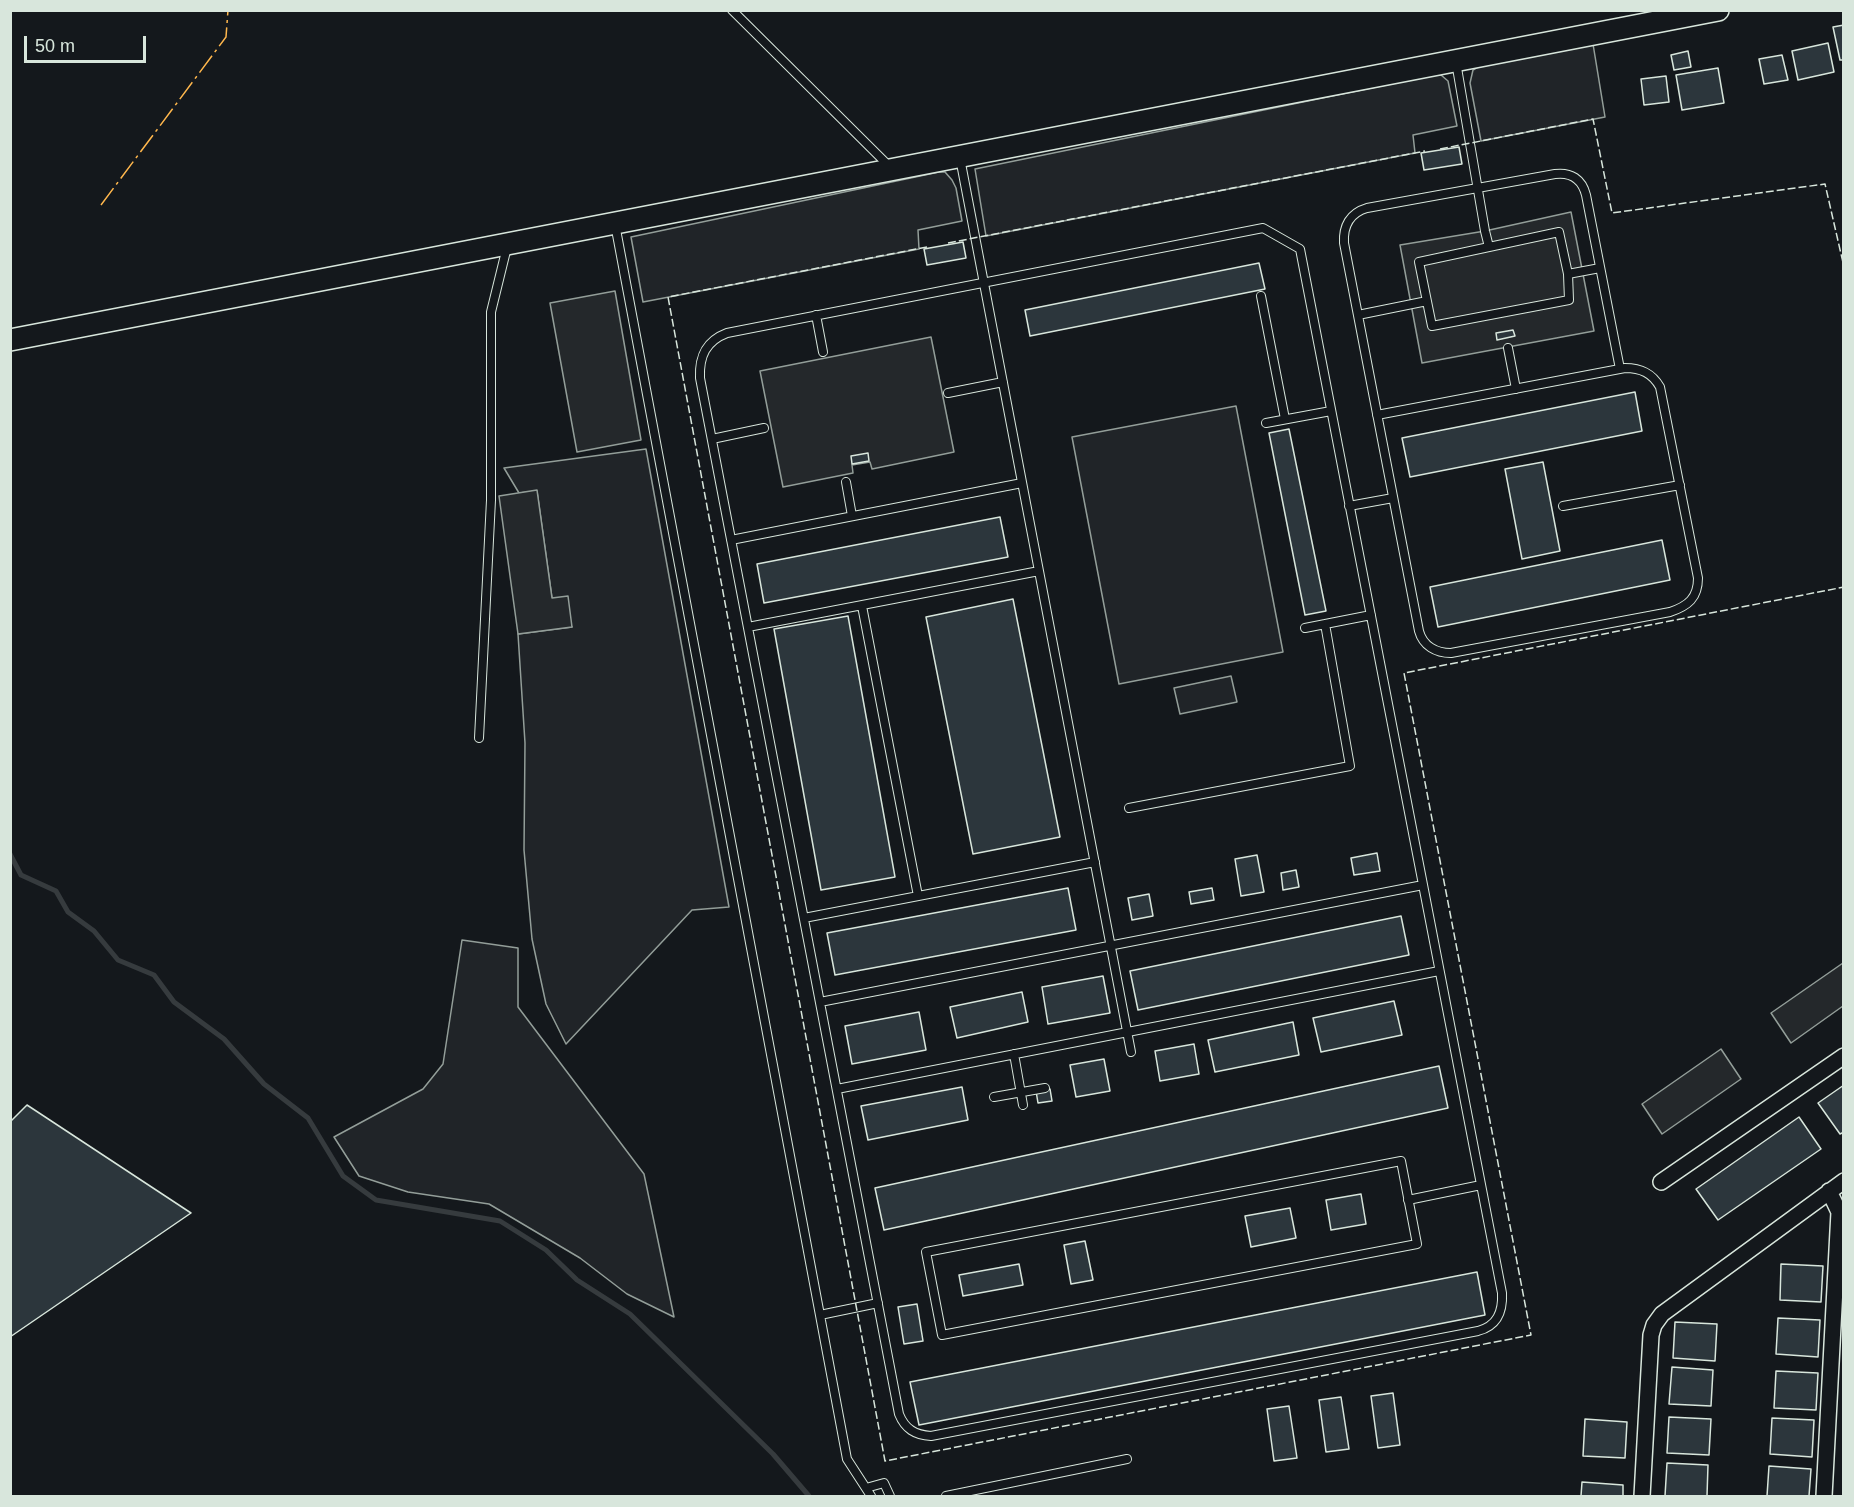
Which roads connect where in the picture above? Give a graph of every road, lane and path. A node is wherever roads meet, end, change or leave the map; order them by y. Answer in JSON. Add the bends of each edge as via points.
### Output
{"nodes":[{"id":1,"x":732,"y":10,"type":"edge"},
{"id":2,"x":1718,"y":10,"type":"edge"},
{"id":3,"x":1663,"y":16,"type":"edge"},
{"id":4,"x":1455,"y":61,"type":"junction"},
{"id":5,"x":960,"y":157,"type":"junction"},
{"id":6,"x":894,"y":171,"type":"junction"},
{"id":7,"x":1478,"y":188,"type":"junction"},
{"id":8,"x":614,"y":223,"type":"junction"},
{"id":9,"x":508,"y":244,"type":"junction"},
{"id":10,"x":1489,"y":247,"type":"junction"},
{"id":11,"x":1600,"y":268,"type":"junction"},
{"id":12,"x":1568,"y":274,"type":"junction"},
{"id":13,"x":984,"y":283,"type":"junction"},
{"id":14,"x":1261,"y":296,"type":"dead end"},
{"id":15,"x":1426,"y":301,"type":"junction"},
{"id":16,"x":816,"y":315,"type":"junction"},
{"id":17,"x":1358,"y":315,"type":"junction"},
{"id":18,"x":10,"y":340,"type":"edge"},
{"id":19,"x":1508,"y":348,"type":"dead end"},
{"id":20,"x":823,"y":352,"type":"dead end"},
{"id":21,"x":1620,"y":369,"type":"junction"},
{"id":22,"x":1003,"y":382,"type":"junction"},
{"id":23,"x":1516,"y":389,"type":"junction"},
{"id":24,"x":948,"y":393,"type":"dead end"},
{"id":25,"x":1331,"y":411,"type":"junction"},
{"id":26,"x":1377,"y":415,"type":"junction"},
{"id":27,"x":1285,"y":419,"type":"junction"},
{"id":28,"x":1266,"y":423,"type":"dead end"},
{"id":29,"x":764,"y":429,"type":"dead end"},
{"id":30,"x":712,"y":439,"type":"junction"},
{"id":31,"x":846,"y":482,"type":"dead end"},
{"id":32,"x":1022,"y":483,"type":"junction"},
{"id":33,"x":1680,"y":485,"type":"junction"},
{"id":34,"x":1393,"y":498,"type":"junction"},
{"id":35,"x":1349,"y":506,"type":"junction"},
{"id":36,"x":1563,"y":506,"type":"dead end"},
{"id":37,"x":852,"y":516,"type":"junction"},
{"id":38,"x":731,"y":540,"type":"junction"},
{"id":39,"x":1039,"y":571,"type":"junction"},
{"id":40,"x":862,"y":606,"type":"junction"},
{"id":41,"x":1371,"y":615,"type":"junction"},
{"id":42,"x":1325,"y":624,"type":"junction"},
{"id":43,"x":748,"y":627,"type":"junction"},
{"id":44,"x":1305,"y":628,"type":"dead end"},
{"id":45,"x":479,"y":738,"type":"dead end"},
{"id":46,"x":1129,"y":808,"type":"dead end"},
{"id":47,"x":1095,"y":862,"type":"junction"},
{"id":48,"x":1423,"y":885,"type":"junction"},
{"id":49,"x":918,"y":896,"type":"junction"},
{"id":50,"x":804,"y":918,"type":"junction"},
{"id":51,"x":1111,"y":946,"type":"junction"},
{"id":52,"x":1439,"y":971,"type":"junction"},
{"id":53,"x":820,"y":1002,"type":"junction"},
{"id":54,"x":1127,"y":1032,"type":"junction"},
{"id":55,"x":1131,"y":1052,"type":"dead end"},
{"id":56,"x":1014,"y":1054,"type":"junction"},
{"id":57,"x":1844,"y":1056,"type":"edge"},
{"id":58,"x":1045,"y":1088,"type":"dead end"},
{"id":59,"x":837,"y":1089,"type":"junction"},
{"id":60,"x":1021,"y":1092,"type":"junction"},
{"id":61,"x":994,"y":1097,"type":"dead end"},
{"id":62,"x":1023,"y":1105,"type":"dead end"},
{"id":63,"x":1844,"y":1181,"type":"edge"},
{"id":64,"x":1661,"y":1182,"type":"dead end"},
{"id":65,"x":1481,"y":1185,"type":"junction"},
{"id":66,"x":1829,"y":1191,"type":"junction"},
{"id":67,"x":1408,"y":1200,"type":"junction"},
{"id":68,"x":1841,"y":1215,"type":"edge"},
{"id":69,"x":878,"y":1304,"type":"junction"},
{"id":70,"x":820,"y":1315,"type":"junction"},
{"id":71,"x":1127,"y":1459,"type":"dead end"},
{"id":72,"x":866,"y":1488,"type":"junction"},
{"id":73,"x":871,"y":1497,"type":"edge"},
{"id":74,"x":890,"y":1497,"type":"edge"},
{"id":75,"x":946,"y":1497,"type":"edge"},
{"id":76,"x":1642,"y":1497,"type":"edge"},
{"id":77,"x":1824,"y":1497,"type":"edge"}],
"edges":[{"from":1,"to":6,"type":"lane"},
{"from":2,"to":3,"type":"main road"},
{"from":3,"to":4,"type":"main road"},
{"from":4,"to":5,"type":"main road"},
{"from":4,"to":7,"type":"lane"},
{"from":5,"to":6,"type":"main road"},
{"from":5,"to":13,"type":"lane"},
{"from":6,"to":8,"type":"main road"},
{"from":7,"to":10,"type":"lane"},
{"from":7,"to":11,"type":"lane","via":[[1555,174],[1575,178],[1585,190]]},
{"from":7,"to":17,"type":"lane","via":[[1367,208],[1351,217],[1344,238]]},
{"from":8,"to":9,"type":"main road"},
{"from":8,"to":70,"type":"lane"},
{"from":9,"to":18,"type":"main road"},
{"from":9,"to":45,"type":"lane","via":[[491,312],[491,500]]},
{"from":10,"to":12,"type":"lane","via":[[1559,232]]},
{"from":10,"to":15,"type":"lane","via":[[1419,262]]},
{"from":11,"to":12,"type":"lane"},
{"from":11,"to":21,"type":"lane"},
{"from":12,"to":15,"type":"lane","via":[[1569,300],[1432,326]]},
{"from":13,"to":16,"type":"lane"},
{"from":13,"to":22,"type":"lane"},
{"from":13,"to":25,"type":"lane","via":[[1263,228],[1300,249]]},
{"from":14,"to":27,"type":"lane"},
{"from":15,"to":17,"type":"lane"},
{"from":16,"to":20,"type":"lane"},
{"from":16,"to":30,"type":"lane","via":[[727,333],[708,344],[700,371]]},
{"from":17,"to":26,"type":"lane"},
{"from":19,"to":23,"type":"lane"},
{"from":21,"to":23,"type":"lane"},
{"from":21,"to":33,"type":"lane","via":[[1648,373],[1660,387]]},
{"from":22,"to":24,"type":"lane"},
{"from":22,"to":32,"type":"lane"},
{"from":23,"to":26,"type":"lane"},
{"from":25,"to":27,"type":"lane"},
{"from":25,"to":35,"type":"lane"},
{"from":26,"to":34,"type":"lane"},
{"from":27,"to":28,"type":"lane"},
{"from":29,"to":30,"type":"lane"},
{"from":30,"to":38,"type":"lane"},
{"from":31,"to":37,"type":"lane"},
{"from":32,"to":37,"type":"lane"},
{"from":32,"to":39,"type":"lane"},
{"from":33,"to":34,"type":"lane","via":[[1698,578],[1694,598],[1684,607],[1451,653],[1430,648],[1420,636]]},
{"from":33,"to":36,"type":"lane"},
{"from":34,"to":35,"type":"lane"},
{"from":35,"to":41,"type":"lane"},
{"from":37,"to":38,"type":"lane"},
{"from":38,"to":43,"type":"lane"},
{"from":39,"to":40,"type":"lane"},
{"from":39,"to":47,"type":"lane"},
{"from":40,"to":43,"type":"lane"},
{"from":40,"to":49,"type":"lane"},
{"from":41,"to":42,"type":"lane"},
{"from":41,"to":48,"type":"lane"},
{"from":42,"to":44,"type":"lane"},
{"from":42,"to":46,"type":"lane","via":[[1350,766]]},
{"from":43,"to":50,"type":"lane"},
{"from":47,"to":49,"type":"lane"},
{"from":47,"to":51,"type":"lane"},
{"from":48,"to":51,"type":"lane"},
{"from":48,"to":52,"type":"lane"},
{"from":49,"to":50,"type":"lane"},
{"from":50,"to":53,"type":"lane"},
{"from":51,"to":53,"type":"lane"},
{"from":51,"to":54,"type":"lane"},
{"from":52,"to":54,"type":"lane"},
{"from":52,"to":65,"type":"lane"},
{"from":53,"to":59,"type":"lane"},
{"from":54,"to":55,"type":"lane"},
{"from":54,"to":56,"type":"lane"},
{"from":56,"to":59,"type":"lane"},
{"from":56,"to":60,"type":"lane"},
{"from":57,"to":64,"type":"street"},
{"from":58,"to":60,"type":"lane"},
{"from":59,"to":69,"type":"lane"},
{"from":60,"to":61,"type":"lane"},
{"from":60,"to":62,"type":"lane"},
{"from":63,"to":66,"type":"street"},
{"from":65,"to":67,"type":"lane"},
{"from":65,"to":69,"type":"lane","via":[[1503,1300],[1494,1323],[1478,1331],[921,1436],[901,1419]]},
{"from":66,"to":68,"type":"street"},
{"from":66,"to":76,"type":"street","via":[[1662,1314],[1654,1325]]},
{"from":67,"to":67,"type":"lane","via":[[1401,1161],[926,1252],[942,1335],[1417,1244]]},
{"from":68,"to":77,"type":"street"},
{"from":69,"to":70,"type":"lane"},
{"from":70,"to":72,"type":"lane","via":[[847,1459]]},
{"from":71,"to":75,"type":"lane"},
{"from":72,"to":73,"type":"lane"},
{"from":72,"to":74,"type":"lane","via":[[884,1483]]}]}
